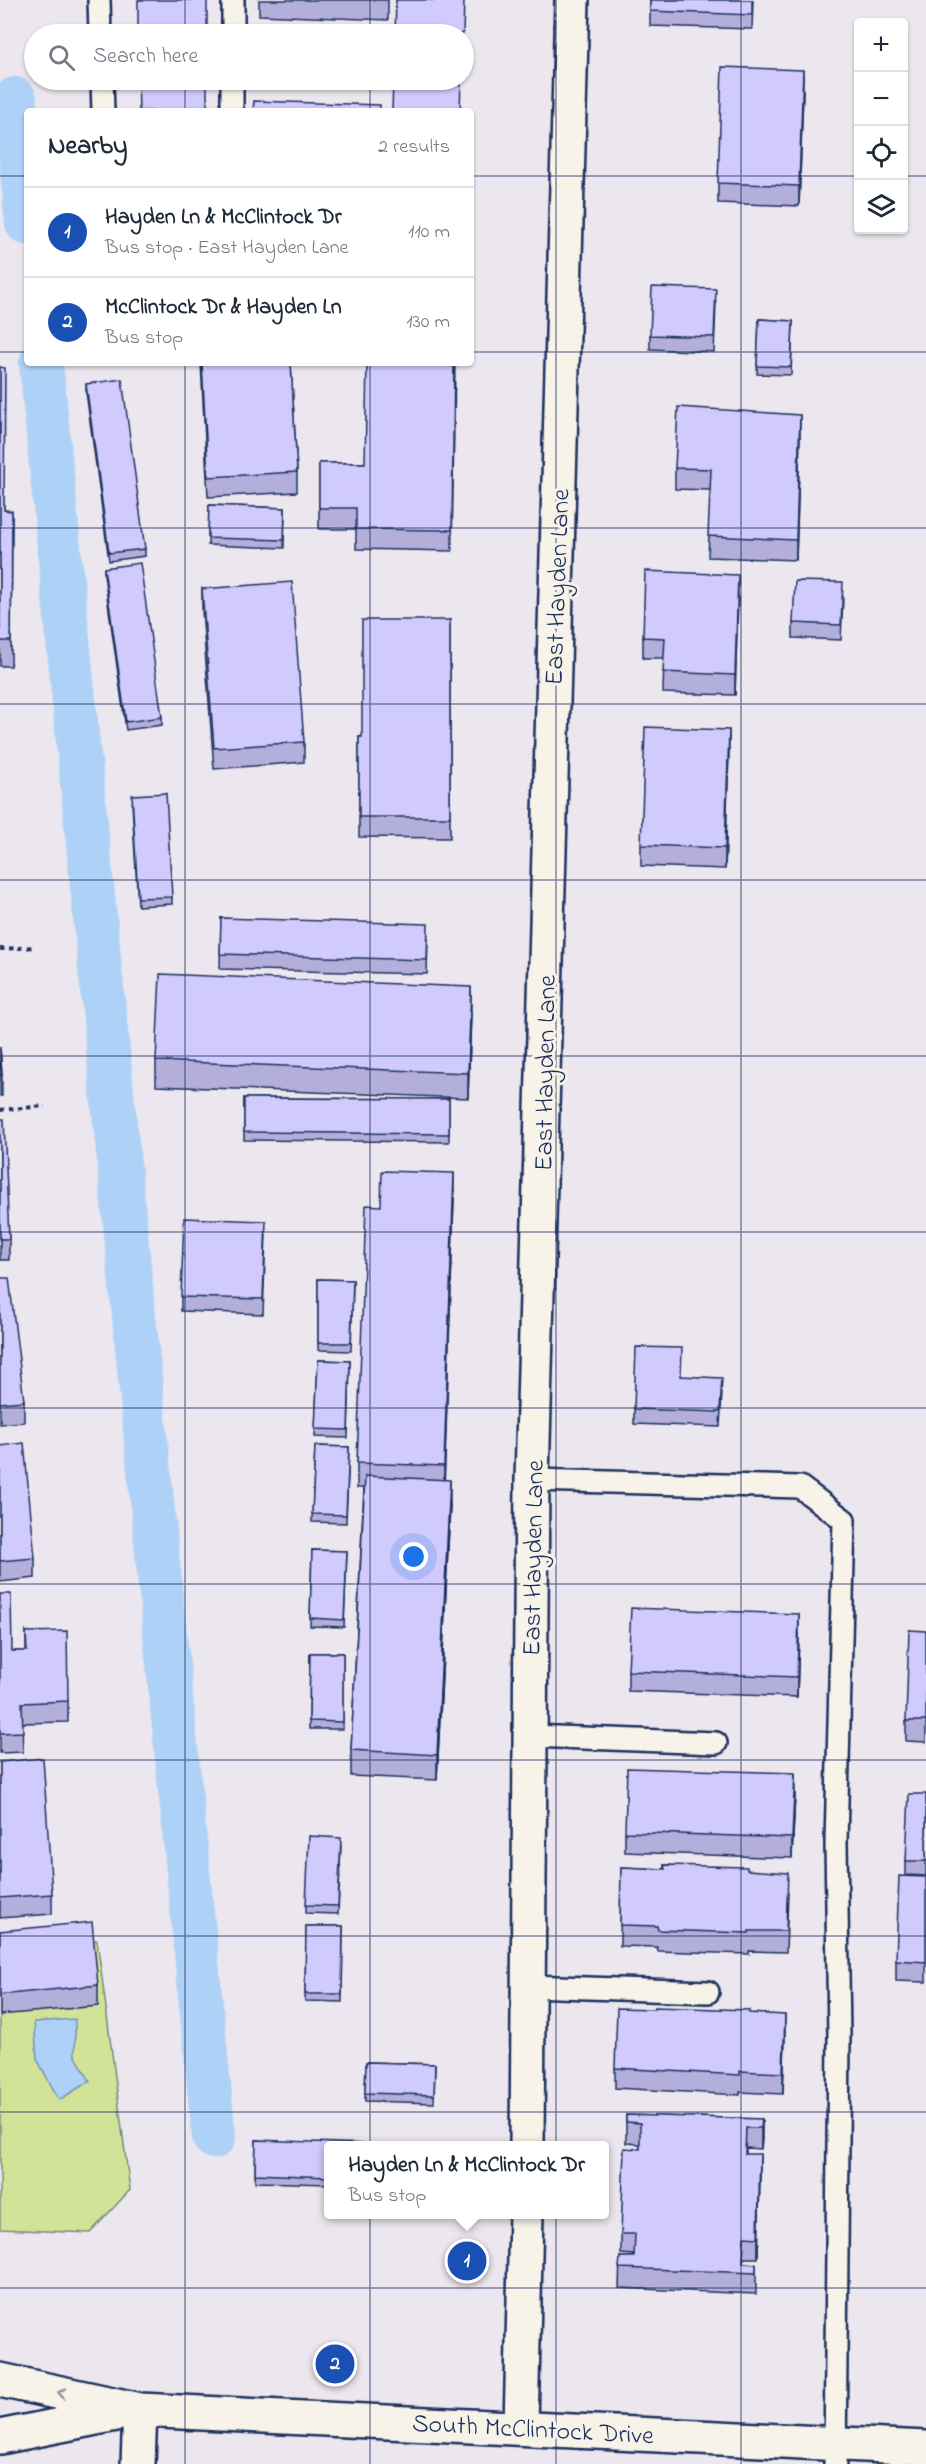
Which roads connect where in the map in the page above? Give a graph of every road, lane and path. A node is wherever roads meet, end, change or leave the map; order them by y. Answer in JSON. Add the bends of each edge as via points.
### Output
{"nodes":[{"id":1,"x":99,"y":0,"type":"edge"},
{"id":2,"x":233,"y":0,"type":"edge"},
{"id":3,"x":572,"y":0,"type":"edge"},
{"id":4,"x":100,"y":24,"type":"edge"},
{"id":5,"x":233,"y":24,"type":"edge"},
{"id":6,"x":102,"y":90,"type":"edge"},
{"id":7,"x":232,"y":90,"type":"edge"},
{"id":8,"x":103,"y":108,"type":"edge"},
{"id":9,"x":232,"y":108,"type":"edge"},
{"id":10,"x":35,"y":947,"type":"dead end"},
{"id":11,"x":0,"y":949,"type":"edge"},
{"id":12,"x":45,"y":1106,"type":"dead end"},
{"id":13,"x":0,"y":1110,"type":"edge"},
{"id":14,"x":532,"y":1480,"type":"junction"},
{"id":15,"x":530,"y":1736,"type":"junction"},
{"id":16,"x":716,"y":1743,"type":"dead end"},
{"id":17,"x":528,"y":1986,"type":"junction"},
{"id":18,"x":708,"y":1992,"type":"dead end"},
{"id":19,"x":527,"y":2141,"type":"edge"},
{"id":20,"x":526,"y":2219,"type":"edge"},
{"id":21,"x":0,"y":2380,"type":"edge"},
{"id":22,"x":140,"y":2410,"type":"junction"},
{"id":23,"x":521,"y":2427,"type":"junction"},
{"id":24,"x":0,"y":2437,"type":"edge"},
{"id":25,"x":926,"y":2448,"type":"edge"},
{"id":26,"x":835,"y":2453,"type":"edge"},
{"id":27,"x":138,"y":2464,"type":"edge"}],
"edges":[{"from":1,"to":4,"type":"lane"},
{"from":2,"to":5,"type":"lane"},
{"from":3,"to":14,"type":"street","name":"East Hayden Lane"},
{"from":6,"to":8,"type":"lane"},
{"from":7,"to":9,"type":"lane"},
{"from":10,"to":11,"type":"path"},
{"from":12,"to":13,"type":"path"},
{"from":14,"to":15,"type":"street","name":"East Hayden Lane"},
{"from":14,"to":26,"type":"lane","via":[[800,1487],[844,1520],[836,1843],[839,2060]]},
{"from":15,"to":16,"type":"lane"},
{"from":15,"to":17,"type":"street","name":"East Hayden Lane"},
{"from":17,"to":18,"type":"lane"},
{"from":17,"to":19,"type":"street","name":"East Hayden Lane"},
{"from":20,"to":23,"type":"street"},
{"from":22,"to":21,"type":"street","name":"South McClintock Drive","one_way":true},
{"from":22,"to":23,"type":"street","name":"South McClintock Drive"},
{"from":22,"to":24,"type":"street","name":"South McClintock Drive"},
{"from":22,"to":27,"type":"street"},
{"from":23,"to":26,"type":"street","name":"South McClintock Drive"},
{"from":25,"to":26,"type":"street","name":"South McClintock Drive"}]}
